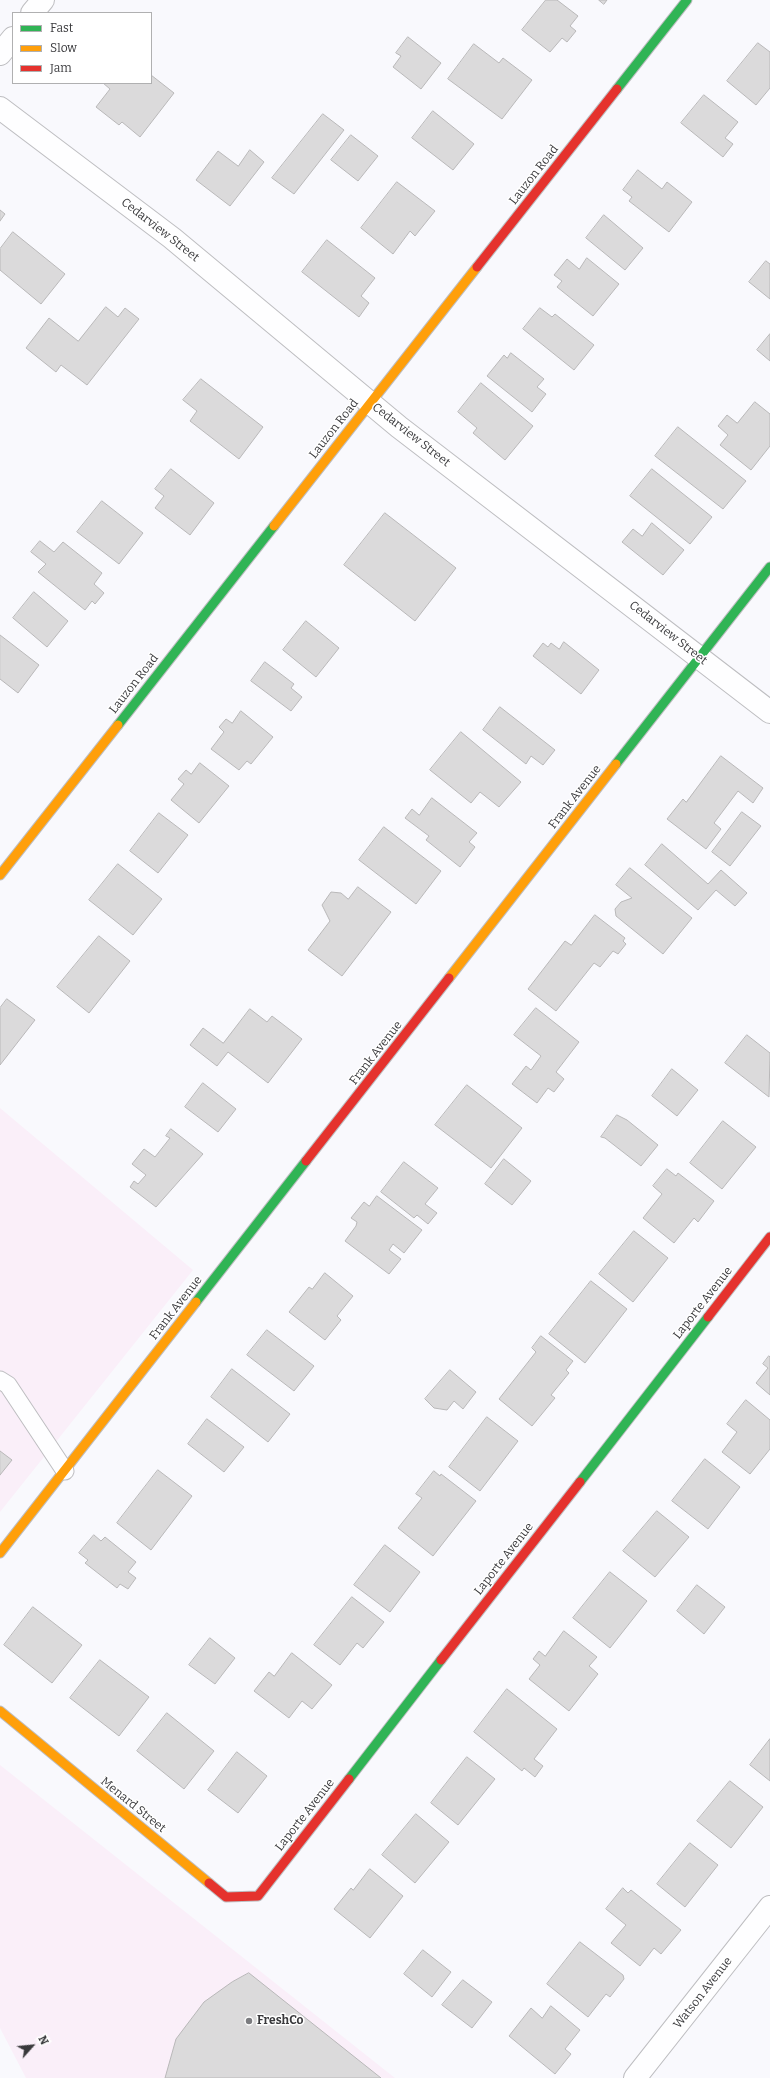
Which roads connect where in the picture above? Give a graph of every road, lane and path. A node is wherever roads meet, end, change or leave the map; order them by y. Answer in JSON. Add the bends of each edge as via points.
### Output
{"nodes":[{"id":1,"x":43,"y":0,"type":"edge"},
{"id":2,"x":687,"y":0,"type":"edge"},
{"id":3,"x":33,"y":12,"type":"edge"},
{"id":4,"x":12,"y":39,"type":"edge"},
{"id":5,"x":0,"y":54,"type":"edge"},
{"id":6,"x":0,"y":108,"type":"edge"},
{"id":7,"x":370,"y":403,"type":"junction"},
{"id":8,"x":770,"y":567,"type":"edge"},
{"id":9,"x":699,"y":657,"type":"junction"},
{"id":10,"x":770,"y":712,"type":"edge"},
{"id":11,"x":0,"y":875,"type":"edge"},
{"id":12,"x":770,"y":1237,"type":"edge"},
{"id":13,"x":0,"y":1380,"type":"edge"},
{"id":14,"x":64,"y":1471,"type":"junction"},
{"id":15,"x":0,"y":1553,"type":"edge"},
{"id":16,"x":0,"y":1711,"type":"edge"},
{"id":17,"x":258,"y":1896,"type":"joint"},
{"id":18,"x":770,"y":1908,"type":"edge"},
{"id":19,"x":635,"y":2078,"type":"edge"}],
"edges":[{"from":1,"to":3,"type":"street"},
{"from":2,"to":7,"type":"street","name":"Lauzon Road"},
{"from":4,"to":5,"type":"street"},
{"from":6,"to":7,"type":"street","name":"Cedarview Street","via":[[172,238]]},
{"from":7,"to":9,"type":"street","name":"Cedarview Street"},
{"from":7,"to":11,"type":"street","name":"Lauzon Road"},
{"from":8,"to":9,"type":"street","name":"Frank Avenue"},
{"from":9,"to":10,"type":"street","name":"Cedarview Street"},
{"from":9,"to":14,"type":"street","name":"Frank Avenue"},
{"from":12,"to":17,"type":"street","name":"Laporte Avenue"},
{"from":13,"to":14,"type":"lane","via":[[8,1385]]},
{"from":14,"to":15,"type":"street","name":"Frank Avenue"},
{"from":16,"to":17,"type":"street","name":"Menard Street","via":[[226,1898]]},
{"from":18,"to":19,"type":"street","name":"Watson Avenue"}]}
